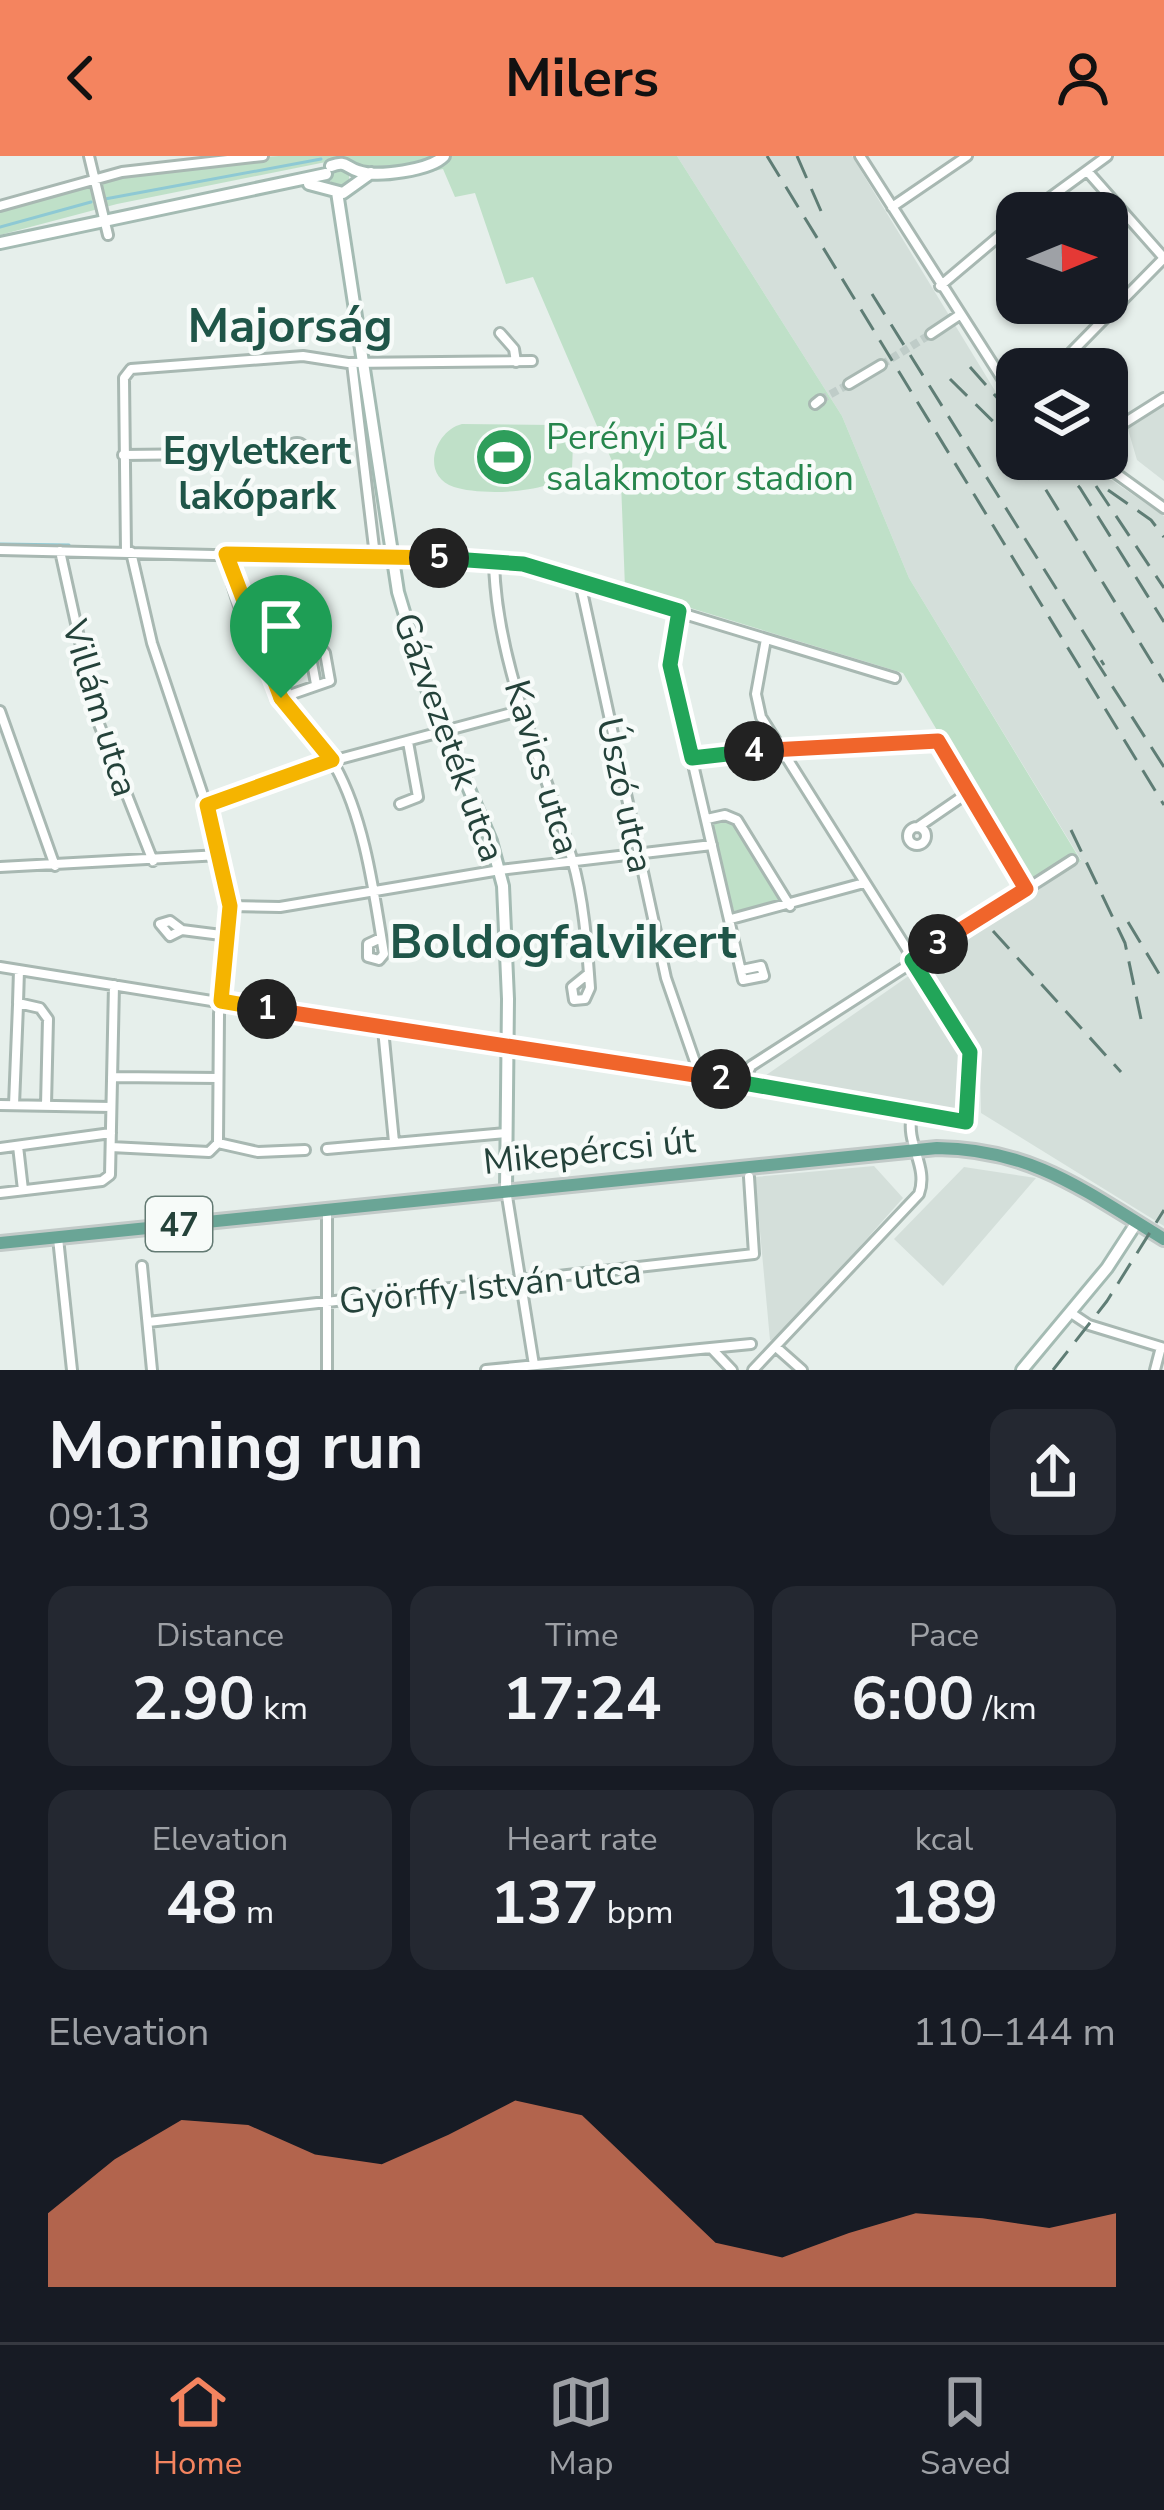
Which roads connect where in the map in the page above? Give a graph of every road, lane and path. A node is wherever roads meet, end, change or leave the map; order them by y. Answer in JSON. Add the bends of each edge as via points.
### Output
{"nodes":[{"id":1,"x":89,"y":156,"type":"edge"},
{"id":2,"x":262,"y":156,"type":"edge"},
{"id":3,"x":444,"y":156,"type":"edge"},
{"id":4,"x":860,"y":156,"type":"edge"},
{"id":5,"x":967,"y":156,"type":"edge"},
{"id":6,"x":1107,"y":156,"type":"edge"},
{"id":7,"x":1088,"y":172,"type":"junction"},
{"id":8,"x":340,"y":174,"type":"edge"},
{"id":9,"x":95,"y":177,"type":"junction"},
{"id":10,"x":1059,"y":192,"type":"edge"},
{"id":11,"x":0,"y":206,"type":"edge"},
{"id":12,"x":892,"y":207,"type":"junction"},
{"id":13,"x":105,"y":217,"type":"junction"},
{"id":14,"x":108,"y":236,"type":"dead end"},
{"id":15,"x":996,"y":238,"type":"edge"},
{"id":16,"x":0,"y":243,"type":"edge"},
{"id":17,"x":1164,"y":258,"type":"edge"},
{"id":18,"x":939,"y":286,"type":"junction"},
{"id":19,"x":958,"y":316,"type":"junction"},
{"id":20,"x":500,"y":333,"type":"dead end"},
{"id":21,"x":931,"y":334,"type":"tunnel mouth"},
{"id":22,"x":1076,"y":348,"type":"edge"},
{"id":23,"x":516,"y":362,"type":"junction"},
{"id":24,"x":532,"y":362,"type":"dead end"},
{"id":25,"x":359,"y":363,"type":"junction"},
{"id":26,"x":881,"y":365,"type":"tunnel mouth"},
{"id":27,"x":996,"y":371,"type":"edge"},
{"id":28,"x":849,"y":384,"type":"tunnel mouth"},
{"id":29,"x":1164,"y":398,"type":"edge"},
{"id":30,"x":1128,"y":421,"type":"edge"},
{"id":31,"x":290,"y":453,"type":"dead end"},
{"id":32,"x":123,"y":455,"type":"junction"},
{"id":33,"x":1125,"y":480,"type":"edge"},
{"id":34,"x":1164,"y":508,"type":"edge"},
{"id":35,"x":0,"y":550,"type":"edge"},
{"id":36,"x":59,"y":551,"type":"junction"},
{"id":37,"x":129,"y":552,"type":"junction"},
{"id":38,"x":226,"y":554,"type":"junction"},
{"id":39,"x":375,"y":556,"type":"junction"},
{"id":40,"x":390,"y":556,"type":"junction"},
{"id":41,"x":494,"y":561,"type":"junction"},
{"id":42,"x":579,"y":580,"type":"junction"},
{"id":43,"x":679,"y":611,"type":"junction"},
{"id":44,"x":766,"y":639,"type":"junction"},
{"id":45,"x":895,"y":678,"type":"dead end"},
{"id":46,"x":316,"y":684,"type":"dead end"},
{"id":47,"x":281,"y":698,"type":"junction"},
{"id":48,"x":523,"y":710,"type":"junction"},
{"id":49,"x":0,"y":711,"type":"edge"},
{"id":50,"x":443,"y":734,"type":"junction"},
{"id":51,"x":408,"y":742,"type":"junction"},
{"id":52,"x":778,"y":749,"type":"junction"},
{"id":53,"x":692,"y":758,"type":"junction"},
{"id":54,"x":332,"y":760,"type":"junction"},
{"id":55,"x":968,"y":792,"type":"junction"},
{"id":56,"x":400,"y":804,"type":"dead end"},
{"id":57,"x":207,"y":805,"type":"junction"},
{"id":58,"x":707,"y":819,"type":"junction"},
{"id":59,"x":918,"y":827,"type":"dead end"},
{"id":60,"x":712,"y":845,"type":"junction"},
{"id":61,"x":220,"y":855,"type":"junction"},
{"id":62,"x":639,"y":856,"type":"junction"},
{"id":63,"x":1072,"y":860,"type":"dead end"},
{"id":64,"x":153,"y":861,"type":"junction"},
{"id":65,"x":574,"y":864,"type":"junction"},
{"id":66,"x":56,"y":866,"type":"junction"},
{"id":67,"x":0,"y":867,"type":"edge"},
{"id":68,"x":500,"y":870,"type":"junction"},
{"id":69,"x":864,"y":883,"type":"junction"},
{"id":70,"x":372,"y":889,"type":"junction"},
{"id":71,"x":1026,"y":889,"type":"junction"},
{"id":72,"x":230,"y":906,"type":"junction"},
{"id":73,"x":790,"y":906,"type":"junction"},
{"id":74,"x":730,"y":919,"type":"junction"},
{"id":75,"x":182,"y":930,"type":"dead end"},
{"id":76,"x":230,"y":936,"type":"junction"},
{"id":77,"x":381,"y":938,"type":"dead end"},
{"id":78,"x":912,"y":960,"type":"junction"},
{"id":79,"x":0,"y":967,"type":"edge"},
{"id":80,"x":19,"y":970,"type":"junction"},
{"id":81,"x":742,"y":970,"type":"dead end"},
{"id":82,"x":588,"y":974,"type":"dead end"},
{"id":83,"x":114,"y":985,"type":"junction"},
{"id":84,"x":221,"y":1001,"type":"junction"},
{"id":85,"x":18,"y":1003,"type":"junction"},
{"id":86,"x":383,"y":1029,"type":"junction"},
{"id":87,"x":506,"y":1047,"type":"junction"},
{"id":88,"x":700,"y":1076,"type":"junction"},
{"id":89,"x":111,"y":1077,"type":"junction"},
{"id":90,"x":218,"y":1078,"type":"junction"},
{"id":91,"x":743,"y":1083,"type":"junction"},
{"id":92,"x":0,"y":1105,"type":"edge"},
{"id":93,"x":14,"y":1105,"type":"junction"},
{"id":94,"x":46,"y":1106,"type":"junction"},
{"id":95,"x":111,"y":1107,"type":"junction"},
{"id":96,"x":912,"y":1115,"type":"junction"},
{"id":97,"x":111,"y":1133,"type":"junction"},
{"id":98,"x":506,"y":1133,"type":"junction"},
{"id":99,"x":394,"y":1142,"type":"junction"},
{"id":100,"x":218,"y":1144,"type":"junction"},
{"id":101,"x":18,"y":1146,"type":"junction"},
{"id":102,"x":111,"y":1147,"type":"junction"},
{"id":103,"x":0,"y":1148,"type":"edge"},
{"id":104,"x":914,"y":1148,"type":"junction"},
{"id":105,"x":327,"y":1149,"type":"dead end"},
{"id":106,"x":305,"y":1150,"type":"dead end"},
{"id":107,"x":749,"y":1177,"type":"dead end"},
{"id":108,"x":506,"y":1189,"type":"junction"},
{"id":109,"x":23,"y":1190,"type":"junction"},
{"id":110,"x":0,"y":1193,"type":"edge"},
{"id":111,"x":327,"y":1208,"type":"junction"},
{"id":112,"x":1137,"y":1222,"type":"junction"},
{"id":113,"x":58,"y":1236,"type":"junction"},
{"id":114,"x":1164,"y":1239,"type":"edge"},
{"id":115,"x":0,"y":1243,"type":"edge"},
{"id":116,"x":142,"y":1266,"type":"dead end"},
{"id":117,"x":523,"y":1280,"type":"junction"},
{"id":118,"x":326,"y":1302,"type":"junction"},
{"id":119,"x":1071,"y":1313,"type":"junction"},
{"id":120,"x":148,"y":1322,"type":"junction"},
{"id":121,"x":751,"y":1344,"type":"dead end"},
{"id":122,"x":711,"y":1348,"type":"junction"},
{"id":123,"x":776,"y":1348,"type":"junction"},
{"id":124,"x":1162,"y":1348,"type":"edge"},
{"id":125,"x":534,"y":1368,"type":"edge"},
{"id":126,"x":72,"y":1370,"type":"edge"},
{"id":127,"x":152,"y":1370,"type":"edge"},
{"id":128,"x":327,"y":1370,"type":"edge"},
{"id":129,"x":486,"y":1370,"type":"edge"},
{"id":130,"x":732,"y":1370,"type":"edge"},
{"id":131,"x":753,"y":1370,"type":"edge"},
{"id":132,"x":802,"y":1370,"type":"edge"},
{"id":133,"x":1022,"y":1370,"type":"edge"},
{"id":134,"x":1155,"y":1370,"type":"edge"}],
"edges":[{"from":1,"to":9,"type":"street"},
{"from":2,"to":9,"type":"street"},
{"from":3,"to":8,"type":"street","via":[[429,166]]},
{"from":4,"to":12,"type":"street"},
{"from":5,"to":12,"type":"street"},
{"from":6,"to":7,"type":"street"},
{"from":7,"to":10,"type":"street"},
{"from":7,"to":17,"type":"street"},
{"from":8,"to":13,"type":"street"},
{"from":8,"to":25,"type":"street","name":"Gázvezeték utca"},
{"from":9,"to":11,"type":"street"},
{"from":9,"to":13,"type":"street"},
{"from":12,"to":18,"type":"street"},
{"from":13,"to":14,"type":"street"},
{"from":13,"to":16,"type":"street"},
{"from":15,"to":18,"type":"street"},
{"from":17,"to":22,"type":"street"},
{"from":18,"to":19,"type":"street"},
{"from":19,"to":21,"type":"street"},
{"from":19,"to":27,"type":"street"},
{"from":20,"to":23,"type":"street"},
{"from":23,"to":24,"type":"street"},
{"from":23,"to":25,"type":"street"},
{"from":25,"to":32,"type":"street","via":[[303,356],[130,370]]},
{"from":25,"to":39,"type":"street"},
{"from":25,"to":40,"type":"street","name":"Gázvezeték utca"},
{"from":26,"to":28,"type":"street"},
{"from":29,"to":30,"type":"street"},
{"from":31,"to":32,"type":"street"},
{"from":32,"to":37,"type":"street"},
{"from":33,"to":34,"type":"street"},
{"from":35,"to":36,"type":"street"},
{"from":36,"to":37,"type":"street"},
{"from":36,"to":64,"type":"street","name":"Villám utca","via":[[86,683]]},
{"from":37,"to":38,"type":"street"},
{"from":37,"to":57,"type":"street"},
{"from":38,"to":39,"type":"street"},
{"from":38,"to":47,"type":"street"},
{"from":39,"to":40,"type":"street"},
{"from":40,"to":41,"type":"street"},
{"from":40,"to":50,"type":"street","name":"Gázvezeték utca"},
{"from":41,"to":42,"type":"street"},
{"from":41,"to":48,"type":"street","name":"Kavics utca"},
{"from":42,"to":43,"type":"street"},
{"from":42,"to":62,"type":"street","name":"Úszó utca"},
{"from":43,"to":44,"type":"street"},
{"from":43,"to":53,"type":"street","via":[[670,665]]},
{"from":44,"to":45,"type":"street"},
{"from":44,"to":52,"type":"street","via":[[756,694]]},
{"from":46,"to":47,"type":"street","via":[[316,643],[330,681]]},
{"from":47,"to":54,"type":"street"},
{"from":48,"to":50,"type":"street"},
{"from":48,"to":65,"type":"street","name":"Kavics utca"},
{"from":49,"to":66,"type":"street"},
{"from":50,"to":51,"type":"street"},
{"from":50,"to":68,"type":"street","name":"Gázvezeték utca"},
{"from":51,"to":54,"type":"street"},
{"from":51,"to":56,"type":"street","via":[[418,797]]},
{"from":52,"to":53,"type":"street"},
{"from":52,"to":55,"type":"street","via":[[931,740]]},
{"from":52,"to":69,"type":"street"},
{"from":53,"to":58,"type":"street"},
{"from":54,"to":57,"type":"street"},
{"from":54,"to":70,"type":"street"},
{"from":55,"to":59,"type":"street"},
{"from":55,"to":71,"type":"street"},
{"from":57,"to":61,"type":"street"},
{"from":58,"to":60,"type":"street"},
{"from":58,"to":73,"type":"street","via":[[737,820]]},
{"from":60,"to":62,"type":"street"},
{"from":60,"to":74,"type":"street"},
{"from":61,"to":64,"type":"street"},
{"from":61,"to":72,"type":"street"},
{"from":62,"to":65,"type":"street"},
{"from":62,"to":88,"type":"street","name":"Úszó utca","via":[[666,978]]},
{"from":63,"to":71,"type":"street"},
{"from":64,"to":66,"type":"street"},
{"from":65,"to":68,"type":"street"},
{"from":65,"to":82,"type":"street","name":"Kavics utca"},
{"from":66,"to":67,"type":"street"},
{"from":68,"to":70,"type":"street"},
{"from":68,"to":87,"type":"street","name":"Gázvezeték utca"},
{"from":69,"to":73,"type":"street"},
{"from":69,"to":78,"type":"street"},
{"from":70,"to":72,"type":"street","via":[[267,909]]},
{"from":70,"to":77,"type":"street"},
{"from":71,"to":78,"type":"street"},
{"from":72,"to":76,"type":"street"},
{"from":73,"to":74,"type":"street"},
{"from":74,"to":81,"type":"street"},
{"from":75,"to":76,"type":"street"},
{"from":76,"to":84,"type":"street"},
{"from":78,"to":91,"type":"street","via":[[751,1066]]},
{"from":78,"to":96,"type":"street","via":[[971,1060],[966,1122]]},
{"from":79,"to":80,"type":"street"},
{"from":80,"to":83,"type":"street"},
{"from":80,"to":85,"type":"street"},
{"from":83,"to":84,"type":"street"},
{"from":83,"to":89,"type":"street"},
{"from":84,"to":86,"type":"street"},
{"from":84,"to":90,"type":"street"},
{"from":85,"to":93,"type":"street"},
{"from":85,"to":94,"type":"street","via":[[46,1014]]},
{"from":86,"to":87,"type":"street"},
{"from":86,"to":99,"type":"street"},
{"from":87,"to":88,"type":"street"},
{"from":87,"to":98,"type":"street","name":"Gázvezeték utca"},
{"from":88,"to":91,"type":"street"},
{"from":89,"to":90,"type":"street"},
{"from":89,"to":95,"type":"street"},
{"from":90,"to":100,"type":"street"},
{"from":91,"to":96,"type":"street"},
{"from":92,"to":93,"type":"street"},
{"from":93,"to":94,"type":"street"},
{"from":94,"to":95,"type":"street"},
{"from":95,"to":97,"type":"street"},
{"from":96,"to":104,"type":"street"},
{"from":97,"to":101,"type":"street"},
{"from":97,"to":102,"type":"street"},
{"from":98,"to":99,"type":"street"},
{"from":98,"to":108,"type":"street","name":"Gázvezeték utca"},
{"from":99,"to":105,"type":"street"},
{"from":100,"to":102,"type":"street","via":[[209,1152]]},
{"from":100,"to":106,"type":"street"},
{"from":101,"to":103,"type":"street"},
{"from":101,"to":109,"type":"street"},
{"from":102,"to":109,"type":"street","via":[[110,1175],[102,1181]]},
{"from":104,"to":108,"type":"main road","name":"Mikepércsi út","number":"47"},
{"from":104,"to":112,"type":"main road","name":"Mikepércsi út","number":"47","via":[[1020,1157]]},
{"from":104,"to":123,"type":"street","via":[[923,1175],[919,1194]]},
{"from":107,"to":117,"type":"street","name":"Györffy István utca","via":[[754,1254]]},
{"from":108,"to":111,"type":"main road","name":"Mikepércsi út","number":"47"},
{"from":108,"to":117,"type":"street"},
{"from":109,"to":110,"type":"street"},
{"from":111,"to":113,"type":"main road","name":"Mikepércsi út","number":"47"},
{"from":111,"to":118,"type":"street"},
{"from":112,"to":114,"type":"main road","name":"Mikepércsi út","number":"47"},
{"from":112,"to":119,"type":"street"},
{"from":113,"to":115,"type":"main road","name":"Mikepércsi út","number":"47"},
{"from":113,"to":126,"type":"street"},
{"from":116,"to":120,"type":"street"},
{"from":117,"to":118,"type":"street","name":"Györffy István utca"},
{"from":117,"to":125,"type":"street"},
{"from":118,"to":120,"type":"street","name":"Györffy István utca"},
{"from":118,"to":128,"type":"street"},
{"from":119,"to":124,"type":"street"},
{"from":119,"to":133,"type":"street"},
{"from":120,"to":127,"type":"street"},
{"from":121,"to":122,"type":"street"},
{"from":122,"to":125,"type":"street"},
{"from":122,"to":130,"type":"street"},
{"from":123,"to":131,"type":"street"},
{"from":123,"to":132,"type":"street"},
{"from":124,"to":134,"type":"street"},
{"from":125,"to":129,"type":"street"}]}
